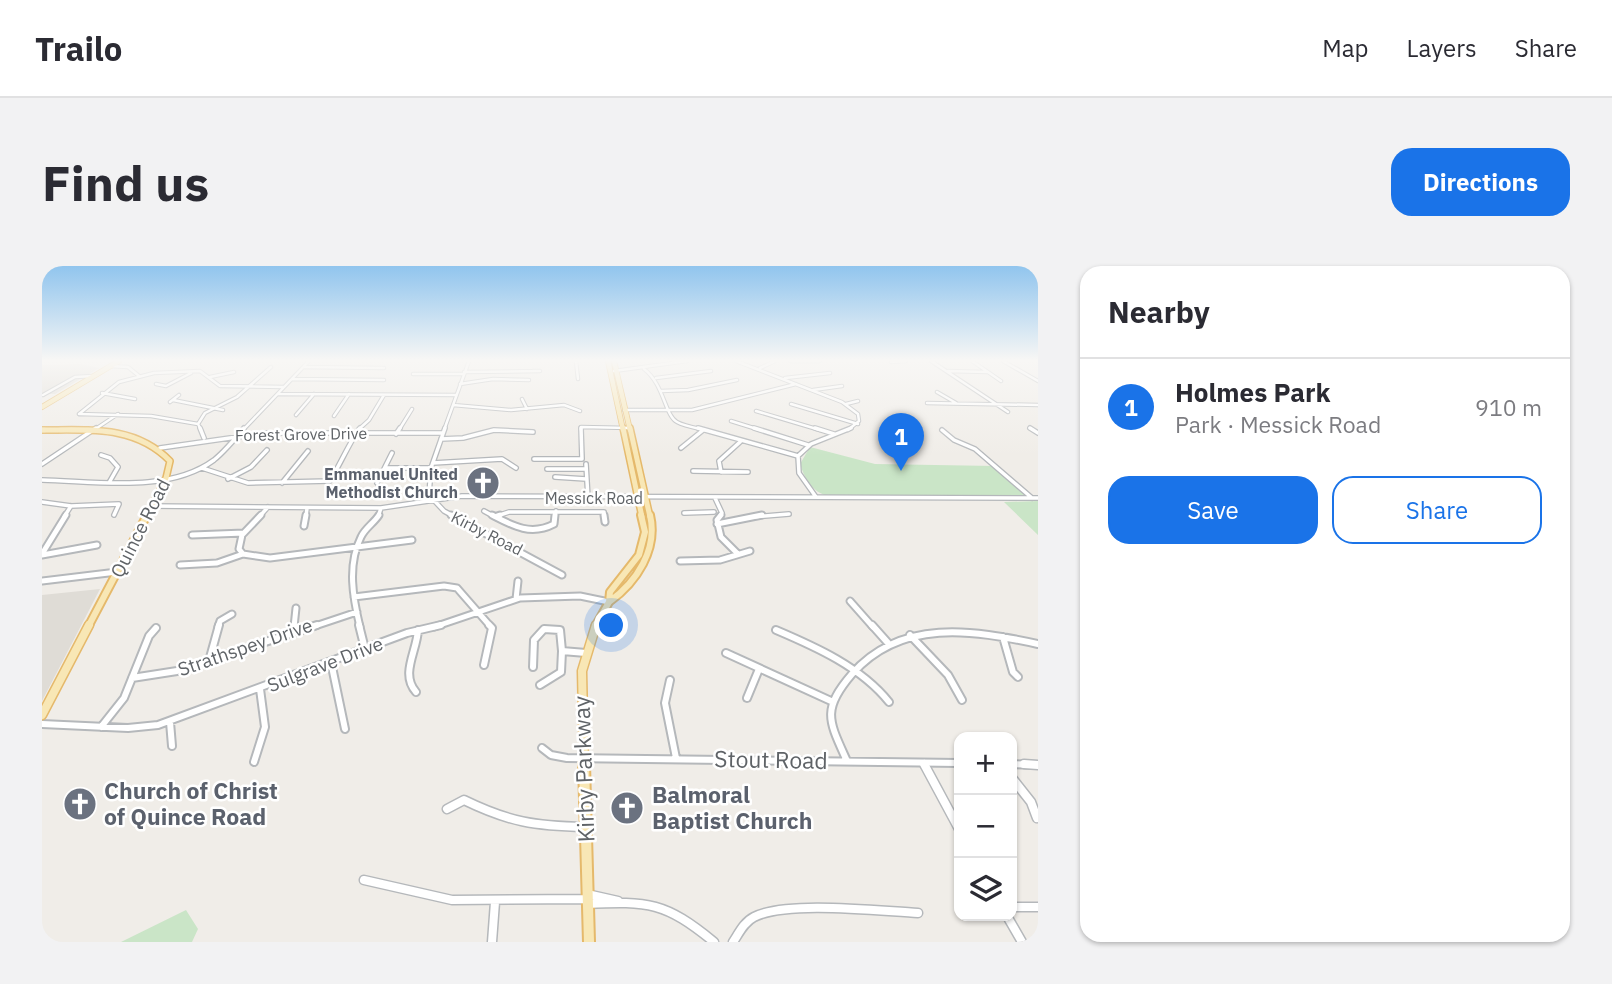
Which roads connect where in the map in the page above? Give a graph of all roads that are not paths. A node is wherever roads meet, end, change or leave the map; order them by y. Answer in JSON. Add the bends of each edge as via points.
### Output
{"nodes":[{"id":1,"x":66,"y":393,"type":"edge"},
{"id":2,"x":102,"y":393,"type":"joint"},
{"id":3,"x":243,"y":393,"type":"edge"},
{"id":4,"x":619,"y":393,"type":"edge"},
{"id":5,"x":662,"y":393,"type":"edge"},
{"id":6,"x":756,"y":393,"type":"edge"},
{"id":7,"x":819,"y":393,"type":"edge"},
{"id":8,"x":939,"y":393,"type":"edge"},
{"id":9,"x":979,"y":393,"type":"edge"},
{"id":10,"x":278,"y":394,"type":"joint"},
{"id":11,"x":314,"y":394,"type":"junction"},
{"id":12,"x":349,"y":394,"type":"junction"},
{"id":13,"x":43,"y":395,"type":"edge"},
{"id":14,"x":384,"y":395,"type":"junction"},
{"id":15,"x":456,"y":395,"type":"joint"},
{"id":16,"x":60,"y":396,"type":"junction"},
{"id":17,"x":179,"y":396,"type":"dead end"},
{"id":18,"x":135,"y":399,"type":"dead end"},
{"id":19,"x":522,"y":399,"type":"dead end"},
{"id":20,"x":858,"y":401,"type":"dead end"},
{"id":21,"x":579,"y":403,"type":"dead end"},
{"id":22,"x":927,"y":403,"type":"dead end"},
{"id":23,"x":956,"y":403,"type":"junction"},
{"id":24,"x":453,"y":404,"type":"junction"},
{"id":25,"x":791,"y":404,"type":"dead end"},
{"id":26,"x":846,"y":404,"type":"junction"},
{"id":27,"x":995,"y":404,"type":"junction"},
{"id":28,"x":1037,"y":405,"type":"edge"},
{"id":29,"x":573,"y":406,"type":"junction"},
{"id":30,"x":42,"y":407,"type":"edge"},
{"id":31,"x":538,"y":407,"type":"junction"},
{"id":32,"x":412,"y":409,"type":"dead end"},
{"id":33,"x":527,"y":409,"type":"junction"},
{"id":34,"x":211,"y":410,"type":"junction"},
{"id":35,"x":223,"y":410,"type":"dead end"},
{"id":36,"x":623,"y":410,"type":"junction"},
{"id":37,"x":543,"y":411,"type":"dead end"},
{"id":38,"x":580,"y":411,"type":"dead end"},
{"id":39,"x":668,"y":411,"type":"junction"},
{"id":40,"x":756,"y":411,"type":"dead end"},
{"id":41,"x":1008,"y":412,"type":"dead end"},
{"id":42,"x":118,"y":414,"type":"junction"},
{"id":43,"x":296,"y":415,"type":"dead end"},
{"id":44,"x":334,"y":416,"type":"dead end"},
{"id":45,"x":732,"y":421,"type":"dead end"},
{"id":46,"x":198,"y":424,"type":"junction"},
{"id":47,"x":858,"y":424,"type":"junction"},
{"id":48,"x":627,"y":428,"type":"junction"},
{"id":49,"x":1030,"y":428,"type":"dead end"},
{"id":50,"x":42,"y":430,"type":"edge"},
{"id":51,"x":942,"y":430,"type":"dead end"},
{"id":52,"x":94,"y":431,"type":"junction"},
{"id":53,"x":702,"y":431,"type":"junction"},
{"id":54,"x":355,"y":432,"type":"junction"},
{"id":55,"x":533,"y":432,"type":"dead end"},
{"id":56,"x":443,"y":433,"type":"junction"},
{"id":57,"x":1038,"y":433,"type":"edge"},
{"id":58,"x":396,"y":434,"type":"junction"},
{"id":59,"x":835,"y":435,"type":"junction"},
{"id":60,"x":237,"y":436,"type":"junction"},
{"id":61,"x":204,"y":438,"type":"junction"},
{"id":62,"x":441,"y":439,"type":"junction"},
{"id":63,"x":740,"y":442,"type":"junction"},
{"id":64,"x":808,"y":445,"type":"junction"},
{"id":65,"x":160,"y":448,"type":"junction"},
{"id":66,"x":681,"y":448,"type":"dead end"},
{"id":67,"x":267,"y":450,"type":"dead end"},
{"id":68,"x":308,"y":450,"type":"dead end"},
{"id":69,"x":391,"y":453,"type":"dead end"},
{"id":70,"x":102,"y":455,"type":"dead end"},
{"id":71,"x":798,"y":456,"type":"junction"},
{"id":72,"x":534,"y":459,"type":"dead end"},
{"id":73,"x":582,"y":460,"type":"joint"},
{"id":74,"x":42,"y":464,"type":"edge"},
{"id":75,"x":432,"y":466,"type":"junction"},
{"id":76,"x":202,"y":468,"type":"junction"},
{"id":77,"x":384,"y":468,"type":"junction"},
{"id":78,"x":516,"y":468,"type":"dead end"},
{"id":79,"x":547,"y":469,"type":"dead end"},
{"id":80,"x":693,"y":471,"type":"dead end"},
{"id":81,"x":720,"y":471,"type":"junction"},
{"id":82,"x":748,"y":472,"type":"dead end"},
{"id":83,"x":555,"y":477,"type":"dead end"},
{"id":84,"x":166,"y":478,"type":"junction"},
{"id":85,"x":586,"y":479,"type":"junction"},
{"id":86,"x":42,"y":480,"type":"edge"},
{"id":87,"x":227,"y":480,"type":"junction"},
{"id":88,"x":110,"y":481,"type":"junction"},
{"id":89,"x":282,"y":483,"type":"junction"},
{"id":90,"x":377,"y":483,"type":"dead end"},
{"id":91,"x":429,"y":495,"type":"junction"},
{"id":92,"x":462,"y":496,"type":"junction"},
{"id":93,"x":532,"y":497,"type":"junction"},
{"id":94,"x":816,"y":497,"type":"junction"},
{"id":95,"x":588,"y":498,"type":"junction"},
{"id":96,"x":644,"y":498,"type":"junction"},
{"id":97,"x":712,"y":498,"type":"junction"},
{"id":98,"x":1035,"y":498,"type":"edge"},
{"id":99,"x":433,"y":501,"type":"junction"},
{"id":100,"x":42,"y":502,"type":"edge"},
{"id":101,"x":71,"y":506,"type":"junction"},
{"id":102,"x":152,"y":506,"type":"junction"},
{"id":103,"x":268,"y":507,"type":"junction"},
{"id":104,"x":307,"y":508,"type":"junction"},
{"id":105,"x":381,"y":508,"type":"junction"},
{"id":106,"x":484,"y":510,"type":"dead end"},
{"id":107,"x":532,"y":511,"type":"junction"},
{"id":108,"x":556,"y":511,"type":"junction"},
{"id":109,"x":684,"y":513,"type":"dead end"},
{"id":110,"x":716,"y":513,"type":"junction"},
{"id":111,"x":789,"y":514,"type":"dead end"},
{"id":112,"x":114,"y":515,"type":"dead end"},
{"id":113,"x":497,"y":516,"type":"junction"},
{"id":114,"x":605,"y":522,"type":"dead end"},
{"id":115,"x":717,"y":524,"type":"junction"},
{"id":116,"x":304,"y":526,"type":"dead end"},
{"id":117,"x":243,"y":533,"type":"junction"},
{"id":118,"x":192,"y":535,"type":"dead end"},
{"id":119,"x":412,"y":540,"type":"dead end"},
{"id":120,"x":97,"y":545,"type":"dead end"},
{"id":121,"x":358,"y":548,"type":"junction"},
{"id":122,"x":750,"y":551,"type":"dead end"},
{"id":123,"x":737,"y":553,"type":"junction"},
{"id":124,"x":42,"y":554,"type":"edge"},
{"id":125,"x":243,"y":554,"type":"junction"},
{"id":126,"x":680,"y":561,"type":"dead end"},
{"id":127,"x":180,"y":565,"type":"dead end"},
{"id":128,"x":117,"y":572,"type":"junction"},
{"id":129,"x":562,"y":575,"type":"dead end"},
{"id":130,"x":518,"y":580,"type":"dead end"},
{"id":131,"x":42,"y":581,"type":"edge"},
{"id":132,"x":354,"y":597,"type":"junction"},
{"id":133,"x":516,"y":599,"type":"junction"},
{"id":134,"x":850,"y":601,"type":"dead end"},
{"id":135,"x":609,"y":602,"type":"junction"},
{"id":136,"x":296,"y":608,"type":"dead end"},
{"id":137,"x":357,"y":612,"type":"junction"},
{"id":138,"x":475,"y":612,"type":"junction"},
{"id":139,"x":232,"y":614,"type":"dead end"},
{"id":140,"x":156,"y":628,"type":"dead end"},
{"id":141,"x":776,"y":629,"type":"dead end"},
{"id":142,"x":418,"y":630,"type":"junction"},
{"id":143,"x":293,"y":631,"type":"junction"},
{"id":144,"x":910,"y":635,"type":"junction"},
{"id":145,"x":1003,"y":637,"type":"junction"},
{"id":146,"x":888,"y":643,"type":"junction"},
{"id":147,"x":1038,"y":644,"type":"edge"},
{"id":148,"x":365,"y":649,"type":"junction"},
{"id":149,"x":562,"y":651,"type":"junction"},
{"id":150,"x":586,"y":653,"type":"junction"},
{"id":151,"x":726,"y":653,"type":"dead end"},
{"id":152,"x":209,"y":661,"type":"junction"},
{"id":153,"x":331,"y":662,"type":"junction"},
{"id":154,"x":484,"y":664,"type":"dead end"},
{"id":155,"x":533,"y":667,"type":"dead end"},
{"id":156,"x":759,"y":669,"type":"junction"},
{"id":157,"x":854,"y":673,"type":"junction"},
{"id":158,"x":1018,"y":677,"type":"dead end"},
{"id":159,"x":132,"y":678,"type":"junction"},
{"id":160,"x":670,"y":680,"type":"dead end"},
{"id":161,"x":540,"y":685,"type":"dead end"},
{"id":162,"x":260,"y":689,"type":"junction"},
{"id":163,"x":416,"y":692,"type":"dead end"},
{"id":164,"x":747,"y":698,"type":"dead end"},
{"id":165,"x":831,"y":701,"type":"junction"},
{"id":166,"x":962,"y":701,"type":"dead end"},
{"id":167,"x":888,"y":702,"type":"dead end"},
{"id":168,"x":42,"y":715,"type":"edge"},
{"id":169,"x":170,"y":722,"type":"junction"},
{"id":170,"x":42,"y":724,"type":"edge"},
{"id":171,"x":101,"y":727,"type":"junction"},
{"id":172,"x":345,"y":729,"type":"dead end"},
{"id":173,"x":172,"y":746,"type":"dead end"},
{"id":174,"x":542,"y":748,"type":"dead end"},
{"id":175,"x":676,"y":758,"type":"junction"},
{"id":176,"x":583,"y":759,"type":"junction"},
{"id":177,"x":847,"y":761,"type":"junction"},
{"id":178,"x":254,"y":762,"type":"dead end"},
{"id":179,"x":923,"y":763,"type":"junction"},
{"id":180,"x":954,"y":763,"type":"edge"},
{"id":181,"x":1017,"y":764,"type":"edge"},
{"id":182,"x":1038,"y":765,"type":"edge"},
{"id":183,"x":1017,"y":784,"type":"edge"},
{"id":184,"x":447,"y":809,"type":"dead end"},
{"id":185,"x":1037,"y":818,"type":"edge"},
{"id":186,"x":954,"y":820,"type":"edge"},
{"id":187,"x":585,"y":828,"type":"junction"},
{"id":188,"x":364,"y":880,"type":"dead end"},
{"id":189,"x":587,"y":899,"type":"junction"},
{"id":190,"x":618,"y":901,"type":"joint"},
{"id":191,"x":495,"y":902,"type":"junction"},
{"id":192,"x":1017,"y":907,"type":"edge"},
{"id":193,"x":1038,"y":907,"type":"edge"},
{"id":194,"x":918,"y":913,"type":"dead end"},
{"id":195,"x":1010,"y":921,"type":"edge"},
{"id":196,"x":492,"y":942,"type":"edge"},
{"id":197,"x":589,"y":942,"type":"edge"},
{"id":198,"x":714,"y":942,"type":"edge"},
{"id":199,"x":733,"y":942,"type":"edge"},
{"id":200,"x":1022,"y":942,"type":"edge"}],
"edges":[{"from":1,"to":16,"type":"main road"},
{"from":2,"to":18,"type":"street"},
{"from":2,"to":42,"type":"street","via":[[79,414]]},
{"from":3,"to":34,"type":"street"},
{"from":4,"to":36,"type":"main road","name":"Kirby Parkway"},
{"from":5,"to":39,"type":"street"},
{"from":6,"to":39,"type":"street","via":[[695,410]]},
{"from":7,"to":26,"type":"street"},
{"from":8,"to":23,"type":"street"},
{"from":9,"to":27,"type":"street"},
{"from":10,"to":11,"type":"street"},
{"from":10,"to":60,"type":"street"},
{"from":11,"to":12,"type":"street"},
{"from":11,"to":43,"type":"street"},
{"from":12,"to":14,"type":"street"},
{"from":12,"to":44,"type":"street"},
{"from":13,"to":16,"type":"street"},
{"from":14,"to":15,"type":"street"},
{"from":14,"to":54,"type":"street","via":[[369,420]]},
{"from":15,"to":24,"type":"street"},
{"from":16,"to":30,"type":"main road"},
{"from":17,"to":34,"type":"street","via":[[172,401]]},
{"from":19,"to":33,"type":"street"},
{"from":20,"to":26,"type":"street"},
{"from":21,"to":29,"type":"street"},
{"from":22,"to":23,"type":"street"},
{"from":23,"to":27,"type":"street"},
{"from":24,"to":33,"type":"street"},
{"from":24,"to":56,"type":"street"},
{"from":25,"to":47,"type":"street"},
{"from":26,"to":47,"type":"street","via":[[858,414]]},
{"from":27,"to":28,"type":"street"},
{"from":27,"to":41,"type":"street"},
{"from":29,"to":31,"type":"street"},
{"from":29,"to":38,"type":"street"},
{"from":31,"to":33,"type":"street"},
{"from":31,"to":37,"type":"street"},
{"from":32,"to":58,"type":"street"},
{"from":34,"to":35,"type":"street"},
{"from":34,"to":46,"type":"street"},
{"from":36,"to":39,"type":"street"},
{"from":36,"to":48,"type":"main road","name":"Kirby Parkway"},
{"from":39,"to":53,"type":"street","via":[[676,422]]},
{"from":40,"to":59,"type":"street"},
{"from":42,"to":46,"type":"street"},
{"from":42,"to":52,"type":"street"},
{"from":45,"to":64,"type":"street"},
{"from":46,"to":61,"type":"street"},
{"from":47,"to":59,"type":"street"},
{"from":48,"to":73,"type":"street","via":[[580,427]]},
{"from":48,"to":96,"type":"main road","name":"Kirby Parkway"},
{"from":49,"to":57,"type":"street"},
{"from":50,"to":52,"type":"main road","name":"Quince Road"},
{"from":51,"to":98,"type":"street","via":[[975,449]]},
{"from":52,"to":65,"type":"main road","name":"Quince Road","via":[[138,436]]},
{"from":52,"to":74,"type":"street"},
{"from":53,"to":63,"type":"street"},
{"from":53,"to":66,"type":"street"},
{"from":54,"to":58,"type":"street","name":"Forest Grove Drive"},
{"from":54,"to":60,"type":"street","name":"Forest Grove Drive"},
{"from":54,"to":89,"type":"street","via":[[352,446],[330,481]]},
{"from":55,"to":62,"type":"street","via":[[494,430]]},
{"from":56,"to":58,"type":"street","name":"Forest Grove Drive"},
{"from":56,"to":62,"type":"street"},
{"from":59,"to":64,"type":"street"},
{"from":60,"to":61,"type":"street","name":"Forest Grove Drive"},
{"from":60,"to":76,"type":"street"},
{"from":61,"to":65,"type":"street","name":"Forest Grove Drive"},
{"from":62,"to":75,"type":"street"},
{"from":63,"to":71,"type":"street"},
{"from":63,"to":81,"type":"street","via":[[719,461]]},
{"from":64,"to":71,"type":"street"},
{"from":65,"to":84,"type":"main road","name":"Quince Road","via":[[170,461]]},
{"from":67,"to":87,"type":"street","via":[[251,467]]},
{"from":68,"to":89,"type":"street"},
{"from":69,"to":77,"type":"street"},
{"from":70,"to":88,"type":"street","via":[[118,467]]},
{"from":71,"to":94,"type":"street","via":[[799,473]]},
{"from":72,"to":73,"type":"street"},
{"from":75,"to":77,"type":"street"},
{"from":75,"to":78,"type":"street","via":[[502,458]]},
{"from":75,"to":91,"type":"street"},
{"from":76,"to":84,"type":"street"},
{"from":76,"to":87,"type":"street"},
{"from":77,"to":90,"type":"street"},
{"from":79,"to":85,"type":"street","via":[[586,467]]},
{"from":80,"to":81,"type":"street"},
{"from":81,"to":82,"type":"street"},
{"from":83,"to":85,"type":"street"},
{"from":84,"to":88,"type":"street"},
{"from":84,"to":102,"type":"main road","name":"Quince Road"},
{"from":85,"to":95,"type":"street"},
{"from":86,"to":88,"type":"street"},
{"from":87,"to":89,"type":"street"},
{"from":91,"to":92,"type":"street"},
{"from":91,"to":99,"type":"street","name":"Kirby Road"},
{"from":92,"to":93,"type":"street","name":"Messick Road"},
{"from":92,"to":99,"type":"street","name":"Messick Road"},
{"from":93,"to":95,"type":"street","name":"Messick Road"},
{"from":93,"to":107,"type":"street"},
{"from":94,"to":97,"type":"street","name":"Messick Road"},
{"from":94,"to":98,"type":"street","name":"Messick Road"},
{"from":95,"to":96,"type":"street","name":"Messick Road"},
{"from":96,"to":97,"type":"street","name":"Messick Road"},
{"from":96,"to":135,"type":"main road","name":"Kirby Parkway","via":[[654,532],[648,555],[619,596]]},
{"from":97,"to":110,"type":"street","via":[[722,512]]},
{"from":99,"to":105,"type":"street","name":"Messick Road"},
{"from":99,"to":129,"type":"street","name":"Kirby Road"},
{"from":100,"to":101,"type":"street"},
{"from":101,"to":112,"type":"street","via":[[119,504]]},
{"from":101,"to":124,"type":"street"},
{"from":102,"to":103,"type":"street","name":"Messick Road"},
{"from":102,"to":128,"type":"main road","name":"Quince Road"},
{"from":103,"to":104,"type":"street","name":"Messick Road"},
{"from":103,"to":117,"type":"street"},
{"from":104,"to":105,"type":"street","name":"Messick Road"},
{"from":104,"to":116,"type":"street"},
{"from":105,"to":121,"type":"street","via":[[377,521],[360,536]]},
{"from":106,"to":113,"type":"street"},
{"from":107,"to":108,"type":"street"},
{"from":107,"to":113,"type":"street"},
{"from":108,"to":113,"type":"street","via":[[554,524],[538,529],[516,528]]},
{"from":108,"to":114,"type":"street","via":[[604,512]]},
{"from":109,"to":110,"type":"street"},
{"from":110,"to":115,"type":"street"},
{"from":111,"to":115,"type":"street"},
{"from":115,"to":123,"type":"street","via":[[721,537]]},
{"from":117,"to":118,"type":"street"},
{"from":117,"to":125,"type":"street","via":[[238,544]]},
{"from":119,"to":121,"type":"street"},
{"from":120,"to":124,"type":"street"},
{"from":121,"to":125,"type":"street","via":[[270,558]]},
{"from":121,"to":132,"type":"street","via":[[350,575]]},
{"from":122,"to":123,"type":"street"},
{"from":123,"to":126,"type":"street","via":[[720,560]]},
{"from":125,"to":127,"type":"street","via":[[218,563]]},
{"from":128,"to":131,"type":"street"},
{"from":128,"to":168,"type":"main road","name":"Quince Road"},
{"from":130,"to":133,"type":"street"},
{"from":132,"to":137,"type":"street"},
{"from":132,"to":138,"type":"street","via":[[450,586],[463,592]]},
{"from":133,"to":135,"type":"street","name":"Sulgrave Drive","via":[[576,596]]},
{"from":133,"to":138,"type":"street","name":"Sulgrave Drive"},
{"from":134,"to":146,"type":"street"},
{"from":135,"to":150,"type":"main road","name":"Kirby Parkway"},
{"from":136,"to":143,"type":"street"},
{"from":137,"to":143,"type":"street","name":"Strathspey Drive"},
{"from":137,"to":148,"type":"street"},
{"from":138,"to":142,"type":"street","name":"Sulgrave Drive"},
{"from":138,"to":154,"type":"street","via":[[492,628]]},
{"from":139,"to":152,"type":"street","via":[[220,621]]},
{"from":140,"to":159,"type":"street"},
{"from":141,"to":157,"type":"street","via":[[820,649]]},
{"from":142,"to":148,"type":"street","name":"Sulgrave Drive"},
{"from":142,"to":163,"type":"street","via":[[408,678]]},
{"from":143,"to":152,"type":"street","name":"Strathspey Drive"},
{"from":144,"to":145,"type":"street","via":[[956,631]]},
{"from":144,"to":146,"type":"street"},
{"from":144,"to":166,"type":"street","via":[[939,665]]},
{"from":145,"to":147,"type":"street"},
{"from":145,"to":158,"type":"street"},
{"from":146,"to":157,"type":"street"},
{"from":148,"to":153,"type":"street","name":"Sulgrave Drive"},
{"from":149,"to":150,"type":"street"},
{"from":149,"to":155,"type":"street","via":[[560,630],[544,629],[534,640]]},
{"from":149,"to":161,"type":"street","via":[[561,673]]},
{"from":150,"to":176,"type":"main road","name":"Kirby Parkway","via":[[580,701]]},
{"from":151,"to":156,"type":"street"},
{"from":152,"to":159,"type":"street","name":"Strathspey Drive"},
{"from":153,"to":162,"type":"street","name":"Sulgrave Drive"},
{"from":153,"to":172,"type":"street"},
{"from":156,"to":164,"type":"street"},
{"from":156,"to":165,"type":"street"},
{"from":157,"to":165,"type":"street"},
{"from":157,"to":167,"type":"street"},
{"from":159,"to":171,"type":"street","via":[[122,702]]},
{"from":160,"to":175,"type":"street","via":[[665,703]]},
{"from":162,"to":169,"type":"street","name":"Sulgrave Drive"},
{"from":162,"to":178,"type":"street","via":[[265,734]]},
{"from":165,"to":177,"type":"street","via":[[830,722]]},
{"from":169,"to":171,"type":"street","name":"Sulgrave Drive","via":[[133,729]]},
{"from":169,"to":173,"type":"street"},
{"from":170,"to":171,"type":"street","name":"Sulgrave Drive"},
{"from":174,"to":176,"type":"street","name":"Stout Road","via":[[557,757]]},
{"from":175,"to":176,"type":"street","name":"Stout Road"},
{"from":175,"to":177,"type":"street","name":"Stout Road"},
{"from":176,"to":187,"type":"main road","name":"Kirby Parkway"},
{"from":177,"to":179,"type":"street","name":"Stout Road"},
{"from":179,"to":180,"type":"street","name":"Stout Road"},
{"from":179,"to":186,"type":"street"},
{"from":181,"to":182,"type":"street"},
{"from":183,"to":185,"type":"street"},
{"from":184,"to":187,"type":"street","via":[[464,800],[501,818]]},
{"from":187,"to":189,"type":"main road","name":"Kirby Parkway"},
{"from":188,"to":191,"type":"street","via":[[427,897]]},
{"from":189,"to":190,"type":"street"},
{"from":189,"to":191,"type":"street"},
{"from":189,"to":197,"type":"main road","name":"Kirby Parkway"},
{"from":190,"to":198,"type":"street","via":[[666,906]]},
{"from":191,"to":196,"type":"street"},
{"from":192,"to":193,"type":"street"},
{"from":194,"to":199,"type":"street","via":[[839,909],[771,913],[750,920]]},
{"from":195,"to":200,"type":"street"}]}
